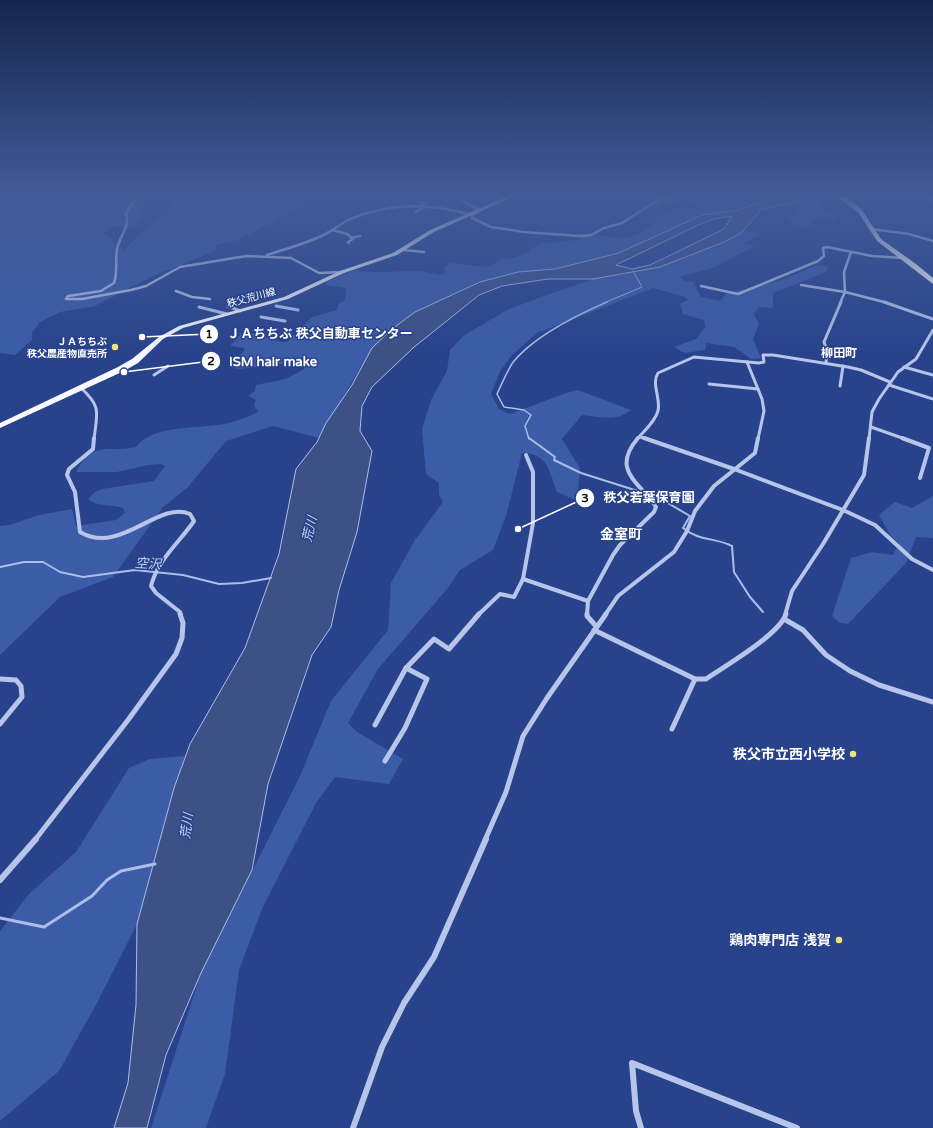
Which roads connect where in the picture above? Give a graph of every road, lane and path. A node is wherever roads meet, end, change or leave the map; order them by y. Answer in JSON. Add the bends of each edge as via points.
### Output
{"nodes":[{"id":1,"x":117,"y":249,"type":"edge"},
{"id":2,"x":287,"y":249,"type":"edge"},
{"id":3,"x":823,"y":249,"type":"edge"},
{"id":4,"x":840,"y":249,"type":"edge"},
{"id":5,"x":891,"y":249,"type":"edge"},
{"id":6,"x":403,"y":250,"type":"joint"},
{"id":7,"x":424,"y":252,"type":"dead end"},
{"id":8,"x":851,"y":252,"type":"junction"},
{"id":9,"x":265,"y":256,"type":"junction"},
{"id":10,"x":903,"y":258,"type":"junction"},
{"id":11,"x":342,"y":272,"type":"junction"},
{"id":12,"x":933,"y":282,"type":"edge"},
{"id":13,"x":800,"y":285,"type":"dead end"},
{"id":14,"x":701,"y":286,"type":"dead end"},
{"id":15,"x":176,"y":291,"type":"dead end"},
{"id":16,"x":845,"y":292,"type":"junction"},
{"id":17,"x":210,"y":299,"type":"dead end"},
{"id":18,"x":237,"y":299,"type":"dead end"},
{"id":19,"x":276,"y":306,"type":"dead end"},
{"id":20,"x":199,"y":307,"type":"dead end"},
{"id":21,"x":240,"y":310,"type":"junction"},
{"id":22,"x":298,"y":310,"type":"dead end"},
{"id":23,"x":227,"y":314,"type":"junction"},
{"id":24,"x":261,"y":317,"type":"dead end"},
{"id":25,"x":933,"y":319,"type":"edge"},
{"id":26,"x":285,"y":321,"type":"dead end"},
{"id":27,"x":933,"y":330,"type":"edge"},
{"id":28,"x":747,"y":362,"type":"junction"},
{"id":29,"x":826,"y":363,"type":"junction"},
{"id":30,"x":168,"y":366,"type":"dead end"},
{"id":31,"x":843,"y":366,"type":"junction"},
{"id":32,"x":904,"y":368,"type":"junction"},
{"id":33,"x":154,"y":375,"type":"dead end"},
{"id":34,"x":933,"y":375,"type":"edge"},
{"id":35,"x":709,"y":384,"type":"dead end"},
{"id":36,"x":890,"y":384,"type":"junction"},
{"id":37,"x":840,"y":386,"type":"dead end"},
{"id":38,"x":81,"y":388,"type":"junction"},
{"id":39,"x":758,"y":389,"type":"junction"},
{"id":40,"x":933,"y":399,"type":"edge"},
{"id":41,"x":0,"y":426,"type":"edge"},
{"id":42,"x":871,"y":427,"type":"junction"},
{"id":43,"x":640,"y":438,"type":"junction"},
{"id":44,"x":526,"y":455,"type":"dead end"},
{"id":45,"x":734,"y":469,"type":"junction"},
{"id":46,"x":920,"y":478,"type":"dead end"},
{"id":47,"x":843,"y":510,"type":"junction"},
{"id":48,"x":933,"y":570,"type":"edge"},
{"id":49,"x":523,"y":579,"type":"junction"},
{"id":50,"x":588,"y":601,"type":"junction"},
{"id":51,"x":784,"y":619,"type":"junction"},
{"id":52,"x":595,"y":628,"type":"junction"},
{"id":53,"x":406,"y":668,"type":"junction"},
{"id":54,"x":0,"y":679,"type":"edge"},
{"id":55,"x":695,"y":679,"type":"junction"},
{"id":56,"x":933,"y":702,"type":"edge"},
{"id":57,"x":0,"y":724,"type":"edge"},
{"id":58,"x":375,"y":725,"type":"dead end"},
{"id":59,"x":672,"y":729,"type":"dead end"},
{"id":60,"x":385,"y":761,"type":"dead end"},
{"id":61,"x":0,"y":880,"type":"edge"},
{"id":62,"x":353,"y":1128,"type":"edge"},
{"id":63,"x":641,"y":1128,"type":"edge"},
{"id":64,"x":797,"y":1128,"type":"edge"}],
"edges":[{"from":1,"to":9,"type":"street","via":[[116,278],[110,286],[98,291],[68,296],[66,299],[82,299],[141,288],[180,267],[223,258]]},
{"from":2,"to":9,"type":"street"},
{"from":3,"to":14,"type":"street","via":[[824,256],[818,261],[738,294]]},
{"from":4,"to":8,"type":"street"},
{"from":5,"to":10,"type":"highway"},
{"from":6,"to":7,"type":"street"},
{"from":6,"to":11,"type":"main road","name":"秩父荒川線"},
{"from":8,"to":10,"type":"street"},
{"from":8,"to":16,"type":"street","via":[[844,272]]},
{"from":9,"to":11,"type":"street","via":[[291,258],[319,273]]},
{"from":10,"to":12,"type":"highway"},
{"from":11,"to":21,"type":"main road","name":"秩父荒川線","via":[[286,298]]},
{"from":13,"to":16,"type":"street"},
{"from":15,"to":17,"type":"street","via":[[192,297]]},
{"from":16,"to":25,"type":"street","via":[[896,305]]},
{"from":16,"to":29,"type":"street","via":[[824,342],[827,351]]},
{"from":18,"to":21,"type":"street","via":[[228,306]]},
{"from":19,"to":22,"type":"street"},
{"from":20,"to":23,"type":"street"},
{"from":21,"to":23,"type":"main road","name":"秩父荒川線"},
{"from":23,"to":38,"type":"main road","name":"秩父荒川線","via":[[170,332],[121,369]]},
{"from":24,"to":26,"type":"street"},
{"from":27,"to":32,"type":"street","via":[[916,359]]},
{"from":28,"to":29,"type":"street","via":[[762,363],[765,359],[763,355],[768,355]]},
{"from":28,"to":39,"type":"street"},
{"from":28,"to":43,"type":"street","via":[[694,357],[658,373],[654,378],[659,402],[657,414]]},
{"from":29,"to":31,"type":"street"},
{"from":30,"to":33,"type":"street"},
{"from":31,"to":36,"type":"street","via":[[861,370]]},
{"from":31,"to":37,"type":"street"},
{"from":32,"to":34,"type":"street"},
{"from":32,"to":36,"type":"street"},
{"from":35,"to":39,"type":"street"},
{"from":36,"to":40,"type":"street"},
{"from":36,"to":42,"type":"street","via":[[872,412]]},
{"from":38,"to":41,"type":"main road","name":"秩父荒川線"},
{"from":38,"to":61,"type":"street","via":[[94,400],[97,417],[93,449],[69,469],[67,475],[75,492],[80,532],[90,537],[106,537],[149,523],[170,511],[190,514],[194,521],[160,562],[152,586],[156,593],[180,612],[183,623],[182,638],[176,654],[128,720],[45,828]]},
{"from":39,"to":45,"type":"street","via":[[764,411],[755,454]]},
{"from":42,"to":46,"type":"street","via":[[929,448]]},
{"from":42,"to":47,"type":"street","via":[[864,475]]},
{"from":43,"to":45,"type":"street"},
{"from":43,"to":50,"type":"street","via":[[632,445],[626,456],[628,472],[656,507],[620,545]]},
{"from":44,"to":49,"type":"street","via":[[533,472],[533,523]]},
{"from":45,"to":47,"type":"street"},
{"from":45,"to":52,"type":"street","via":[[714,486],[699,506],[674,552],[618,596]]},
{"from":47,"to":48,"type":"street","via":[[875,526],[912,559]]},
{"from":47,"to":51,"type":"street","via":[[792,591]]},
{"from":49,"to":50,"type":"street"},
{"from":49,"to":53,"type":"street","via":[[514,597],[500,594],[470,623],[449,649],[434,639]]},
{"from":50,"to":52,"type":"street","via":[[587,616]]},
{"from":51,"to":55,"type":"street","via":[[773,632],[706,679]]},
{"from":51,"to":56,"type":"street","via":[[803,630],[826,655],[850,671],[879,685]]},
{"from":52,"to":55,"type":"street"},
{"from":52,"to":62,"type":"street","via":[[523,736],[506,792],[434,957],[404,1003],[382,1047]]},
{"from":53,"to":58,"type":"street"},
{"from":53,"to":60,"type":"street","via":[[427,679]]},
{"from":54,"to":57,"type":"street","via":[[16,680],[21,686],[22,697]]},
{"from":55,"to":59,"type":"street"},
{"from":63,"to":64,"type":"street","via":[[636,1111],[632,1063]]}]}
